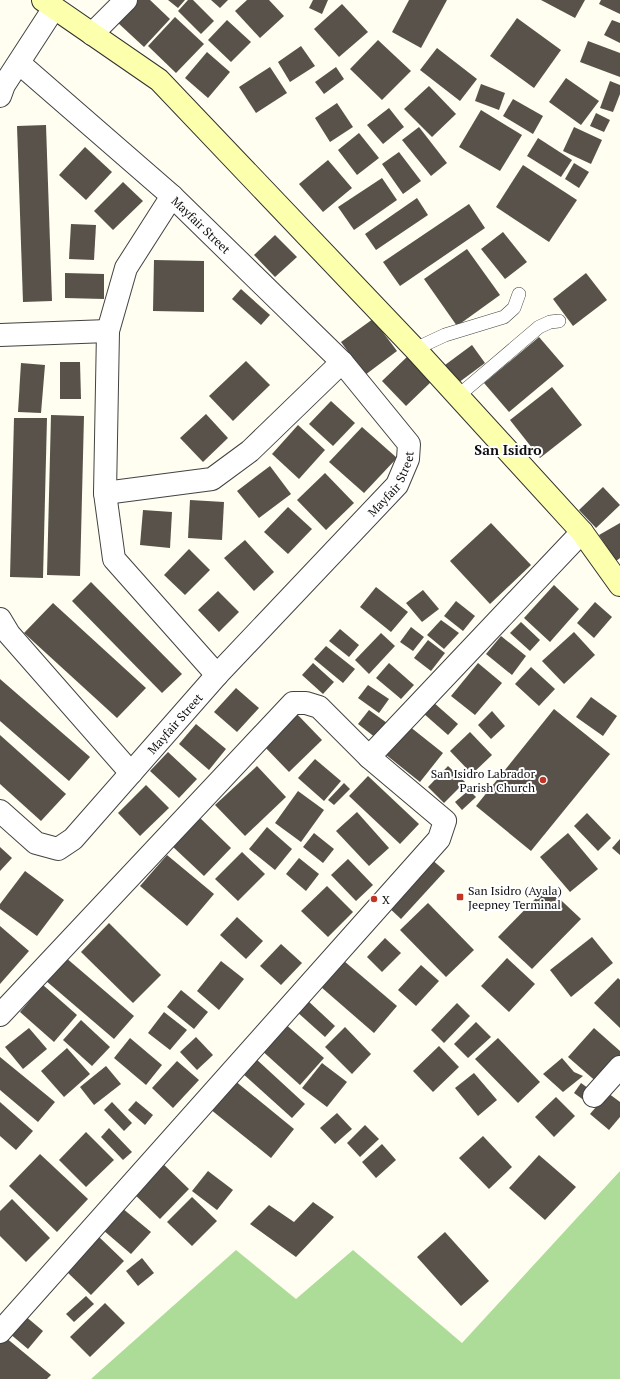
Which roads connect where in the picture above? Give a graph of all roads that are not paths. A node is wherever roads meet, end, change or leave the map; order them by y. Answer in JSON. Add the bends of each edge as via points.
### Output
{"nodes":[{"id":1,"x":126,"y":0,"type":"edge"},
{"id":2,"x":48,"y":4,"type":"edge"},
{"id":3,"x":92,"y":34,"type":"junction"},
{"id":4,"x":19,"y":63,"type":"junction"},
{"id":5,"x":0,"y":96,"type":"edge"},
{"id":6,"x":172,"y":196,"type":"junction"},
{"id":7,"x":519,"y":294,"type":"dead end"},
{"id":8,"x":559,"y":321,"type":"dead end"},
{"id":9,"x":108,"y":331,"type":"junction"},
{"id":10,"x":0,"y":335,"type":"edge"},
{"id":11,"x":415,"y":348,"type":"junction"},
{"id":12,"x":342,"y":362,"type":"junction"},
{"id":13,"x":458,"y":396,"type":"junction"},
{"id":14,"x":105,"y":493,"type":"junction"},
{"id":15,"x":582,"y":532,"type":"junction"},
{"id":16,"x":619,"y":583,"type":"edge"},
{"id":17,"x":0,"y":619,"type":"edge"},
{"id":18,"x":217,"y":675,"type":"junction"},
{"id":19,"x":369,"y":757,"type":"junction"},
{"id":20,"x":131,"y":773,"type":"junction"},
{"id":21,"x":0,"y":810,"type":"edge"},
{"id":22,"x":0,"y":1015,"type":"edge"},
{"id":23,"x":620,"y":1067,"type":"edge"},
{"id":24,"x":594,"y":1096,"type":"dead end"},
{"id":25,"x":0,"y":1332,"type":"edge"}],
"edges":[{"from":1,"to":3,"type":"street"},
{"from":2,"to":3,"type":"street"},
{"from":2,"to":4,"type":"street"},
{"from":3,"to":11,"type":"street","via":[[159,80]]},
{"from":4,"to":5,"type":"street","via":[[4,85]]},
{"from":4,"to":6,"type":"street","name":"Mayfair Street"},
{"from":6,"to":9,"type":"street","via":[[126,268]]},
{"from":6,"to":12,"type":"street","name":"Mayfair Street"},
{"from":7,"to":11,"type":"lane","via":[[514,308],[504,317],[445,335]]},
{"from":8,"to":13,"type":"lane","via":[[540,327]]},
{"from":9,"to":10,"type":"street"},
{"from":9,"to":14,"type":"street"},
{"from":11,"to":13,"type":"street"},
{"from":12,"to":14,"type":"street","via":[[250,451],[212,479]]},
{"from":12,"to":18,"type":"street","name":"Mayfair Street","via":[[409,444],[408,459],[397,485]]},
{"from":13,"to":15,"type":"street"},
{"from":14,"to":18,"type":"street","via":[[114,558]]},
{"from":15,"to":16,"type":"street"},
{"from":15,"to":19,"type":"street"},
{"from":17,"to":20,"type":"street","via":[[9,634]]},
{"from":18,"to":20,"type":"street","name":"Mayfair Street"},
{"from":19,"to":22,"type":"street","via":[[319,707],[293,703]]},
{"from":19,"to":25,"type":"street","via":[[445,822],[439,839]]},
{"from":20,"to":21,"type":"street","name":"Mayfair Street","via":[[73,839],[58,849],[36,843]]},
{"from":23,"to":24,"type":"street"}]}
